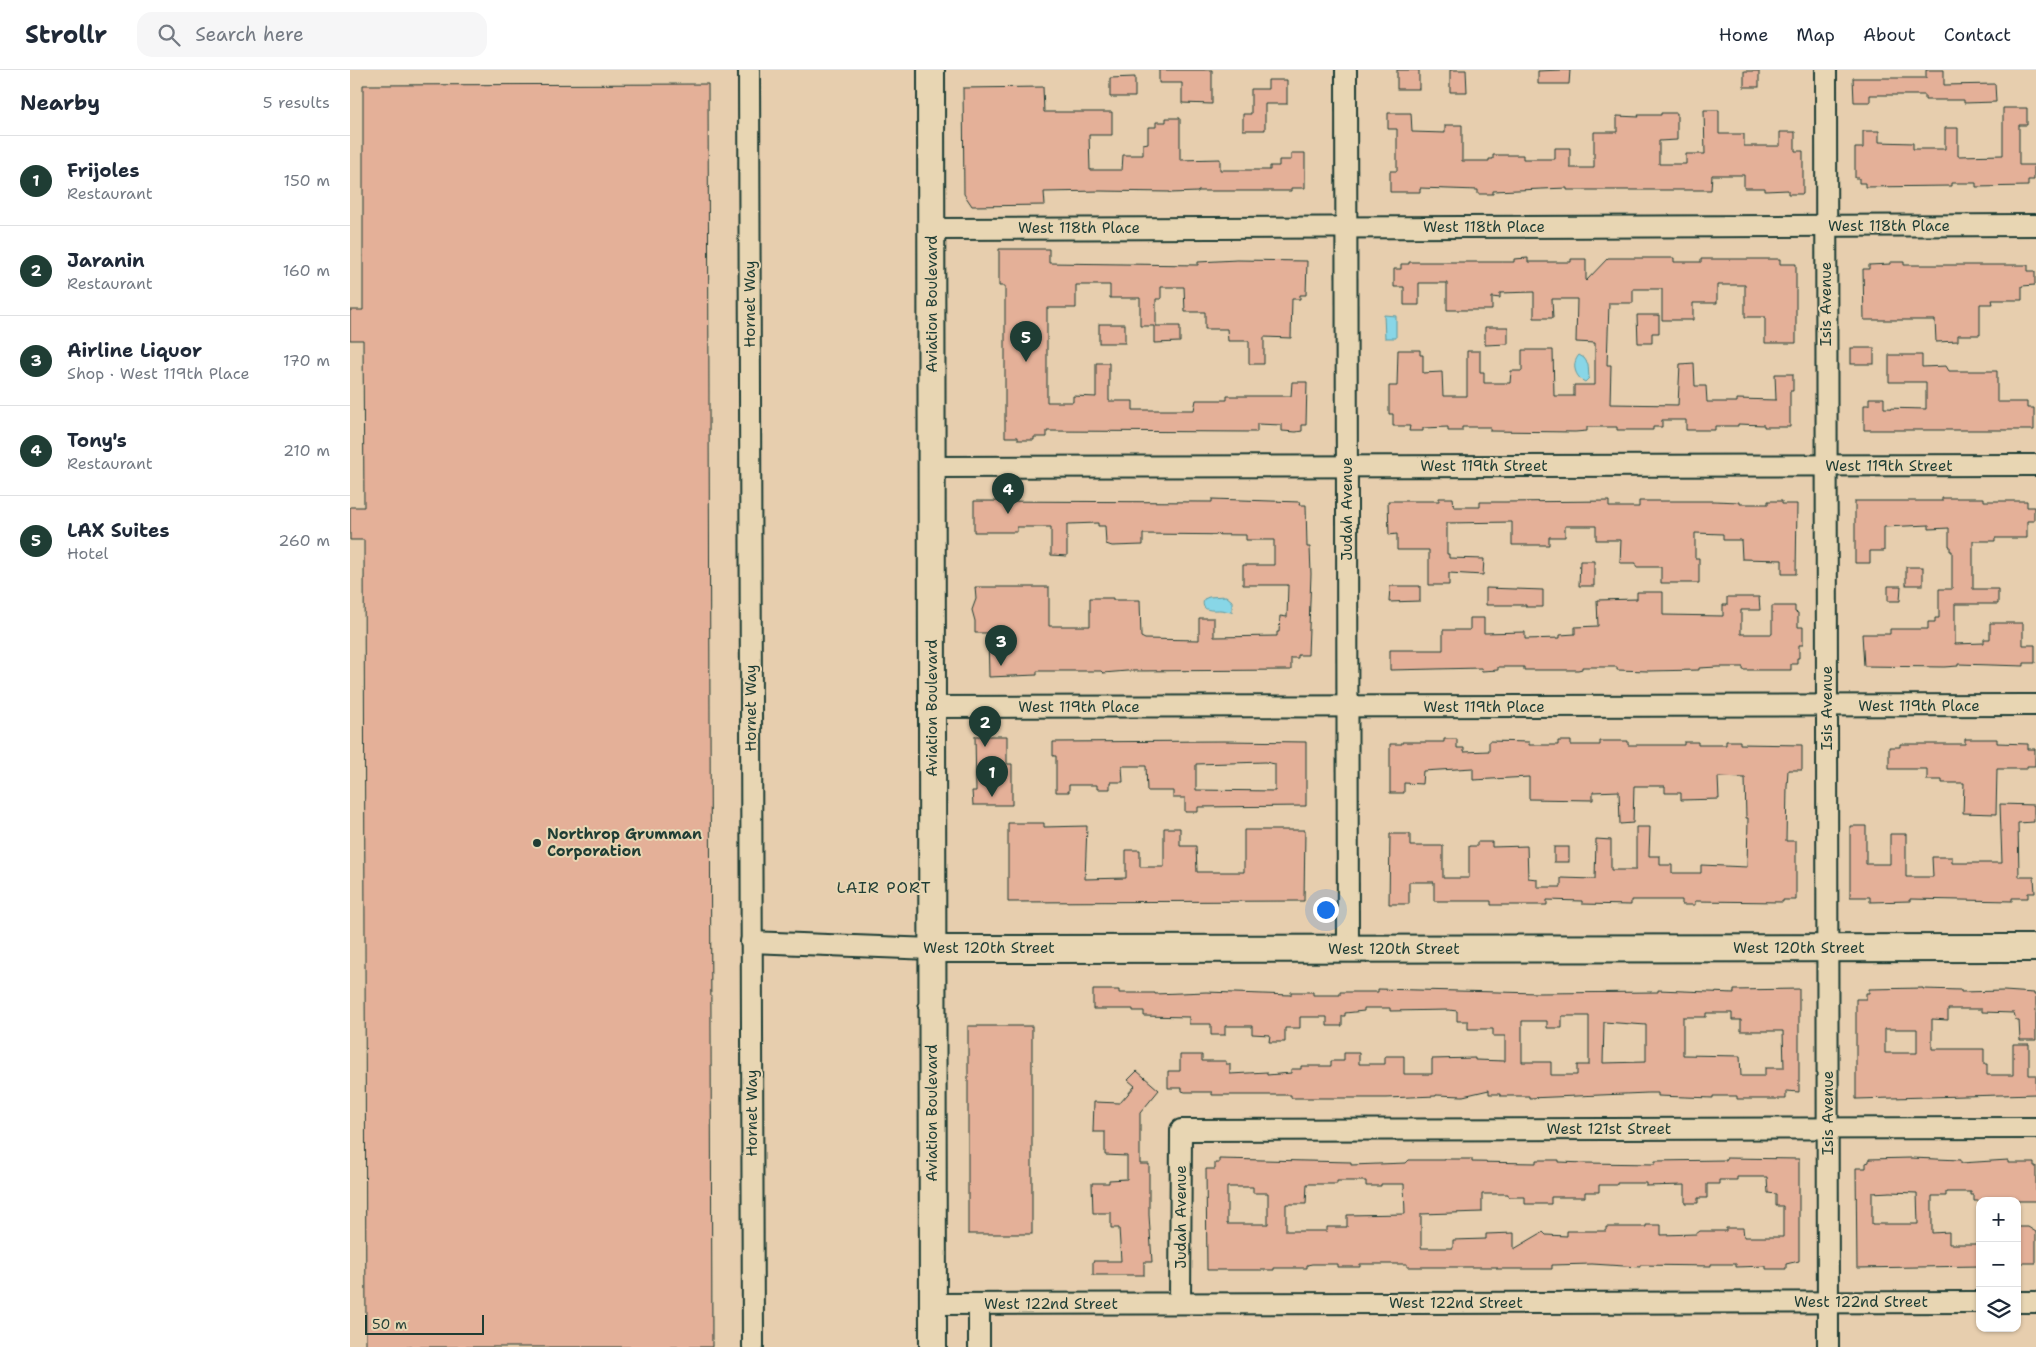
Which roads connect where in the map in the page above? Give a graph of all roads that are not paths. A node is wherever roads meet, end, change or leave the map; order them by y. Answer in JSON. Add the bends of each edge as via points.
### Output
{"nodes":[{"id":1,"x":749,"y":70,"type":"edge"},
{"id":2,"x":931,"y":70,"type":"edge"},
{"id":3,"x":1346,"y":70,"type":"edge"},
{"id":4,"x":1826,"y":70,"type":"edge"},
{"id":5,"x":2036,"y":225,"type":"edge"},
{"id":6,"x":1825,"y":226,"type":"junction"},
{"id":7,"x":1346,"y":228,"type":"junction"},
{"id":8,"x":932,"y":229,"type":"junction"},
{"id":9,"x":1347,"y":466,"type":"junction"},
{"id":10,"x":1827,"y":466,"type":"junction"},
{"id":11,"x":2036,"y":466,"type":"edge"},
{"id":12,"x":932,"y":467,"type":"junction"},
{"id":13,"x":2036,"y":705,"type":"edge"},
{"id":14,"x":1827,"y":706,"type":"junction"},
{"id":15,"x":931,"y":708,"type":"junction"},
{"id":16,"x":1347,"y":708,"type":"junction"},
{"id":17,"x":751,"y":942,"type":"junction"},
{"id":18,"x":1828,"y":948,"type":"junction"},
{"id":19,"x":2036,"y":948,"type":"edge"},
{"id":20,"x":932,"y":949,"type":"junction"},
{"id":21,"x":1348,"y":949,"type":"junction"},
{"id":22,"x":1828,"y":1128,"type":"junction"},
{"id":23,"x":2036,"y":1128,"type":"edge"},
{"id":24,"x":1182,"y":1130,"type":"joint"},
{"id":25,"x":1828,"y":1302,"type":"junction"},
{"id":26,"x":1976,"y":1302,"type":"edge"},
{"id":27,"x":2021,"y":1302,"type":"edge"},
{"id":28,"x":2036,"y":1302,"type":"edge"},
{"id":29,"x":1180,"y":1303,"type":"junction"},
{"id":30,"x":933,"y":1304,"type":"junction"},
{"id":31,"x":979,"y":1304,"type":"junction"},
{"id":32,"x":753,"y":1347,"type":"edge"},
{"id":33,"x":933,"y":1347,"type":"edge"},
{"id":34,"x":979,"y":1347,"type":"edge"},
{"id":35,"x":1828,"y":1347,"type":"edge"}],
"edges":[{"from":1,"to":17,"type":"street","name":"Hornet Way"},
{"from":2,"to":8,"type":"main road","name":"Aviation Boulevard"},
{"from":3,"to":7,"type":"street","name":"Judah Avenue"},
{"from":4,"to":6,"type":"street","name":"Isis Avenue"},
{"from":5,"to":6,"type":"street","name":"West 118th Place"},
{"from":6,"to":7,"type":"street","name":"West 118th Place"},
{"from":6,"to":10,"type":"street","name":"Isis Avenue"},
{"from":7,"to":8,"type":"street","name":"West 118th Place"},
{"from":7,"to":9,"type":"street","name":"Judah Avenue"},
{"from":8,"to":12,"type":"main road","name":"Aviation Boulevard"},
{"from":9,"to":10,"type":"street","name":"West 119th Street"},
{"from":9,"to":12,"type":"street","name":"West 119th Street"},
{"from":9,"to":16,"type":"street","name":"Judah Avenue"},
{"from":10,"to":11,"type":"street","name":"West 119th Street"},
{"from":10,"to":14,"type":"street","name":"Isis Avenue"},
{"from":12,"to":15,"type":"main road","name":"Aviation Boulevard"},
{"from":13,"to":14,"type":"street","name":"West 119th Place"},
{"from":14,"to":16,"type":"street","name":"West 119th Place"},
{"from":14,"to":18,"type":"street","name":"Isis Avenue"},
{"from":15,"to":16,"type":"street","name":"West 119th Place"},
{"from":15,"to":20,"type":"main road","name":"Aviation Boulevard"},
{"from":16,"to":21,"type":"street","name":"Judah Avenue"},
{"from":17,"to":20,"type":"street","name":"West 120th Street"},
{"from":17,"to":32,"type":"street","name":"Hornet Way"},
{"from":18,"to":19,"type":"main road","name":"West 120th Street"},
{"from":18,"to":21,"type":"main road","name":"West 120th Street"},
{"from":18,"to":22,"type":"street","name":"Isis Avenue"},
{"from":20,"to":21,"type":"main road","name":"West 120th Street"},
{"from":20,"to":30,"type":"main road","name":"Aviation Boulevard"},
{"from":22,"to":23,"type":"street","name":"West 121st Street"},
{"from":22,"to":24,"type":"street","name":"West 121st Street"},
{"from":22,"to":25,"type":"street","name":"Isis Avenue"},
{"from":24,"to":29,"type":"street","name":"Judah Avenue"},
{"from":25,"to":26,"type":"street","name":"West 122nd Street"},
{"from":25,"to":29,"type":"street","name":"West 122nd Street"},
{"from":25,"to":35,"type":"street","name":"Isis Avenue"},
{"from":27,"to":28,"type":"street"},
{"from":29,"to":31,"type":"street","name":"West 122nd Street"},
{"from":30,"to":31,"type":"street","name":"West 122nd Street"},
{"from":30,"to":33,"type":"main road","name":"Aviation Boulevard"},
{"from":31,"to":34,"type":"street"}]}
